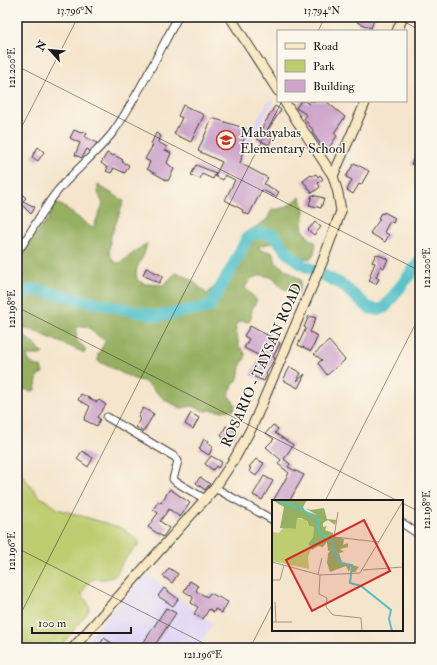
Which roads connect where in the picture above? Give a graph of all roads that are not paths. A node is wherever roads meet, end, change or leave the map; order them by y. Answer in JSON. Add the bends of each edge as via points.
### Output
{"nodes":[{"id":1,"x":178,"y":17,"type":"edge"},
{"id":2,"x":230,"y":17,"type":"edge"},
{"id":3,"x":403,"y":17,"type":"edge"},
{"id":4,"x":397,"y":30,"type":"edge"},
{"id":5,"x":277,"y":89,"type":"edge"},
{"id":6,"x":285,"y":102,"type":"edge"},
{"id":7,"x":366,"y":102,"type":"edge"},
{"id":8,"x":333,"y":176,"type":"junction"},
{"id":9,"x":17,"y":251,"type":"edge"},
{"id":10,"x":108,"y":417,"type":"dead end"},
{"id":11,"x":215,"y":488,"type":"junction"},
{"id":12,"x":205,"y":499,"type":"junction"},
{"id":13,"x":272,"y":519,"type":"edge"},
{"id":14,"x":403,"y":524,"type":"edge"},
{"id":15,"x":420,"y":535,"type":"edge"},
{"id":16,"x":73,"y":648,"type":"edge"}],
"edges":[{"from":1,"to":9,"type":"street","via":[[133,100],[113,131],[91,158],[58,190]]},
{"from":2,"to":5,"type":"main road"},
{"from":3,"to":4,"type":"main road"},
{"from":6,"to":8,"type":"main road","name":"ROSARIO - TAYSAN ROAD"},
{"from":7,"to":8,"type":"main road"},
{"from":8,"to":11,"type":"main road","name":"ROSARIO - TAYSAN ROAD","via":[[341,211],[322,263],[252,427]]},
{"from":10,"to":12,"type":"street","via":[[175,457],[178,461],[174,479],[176,482]]},
{"from":11,"to":12,"type":"main road","name":"ROSARIO - TAYSAN ROAD"},
{"from":11,"to":13,"type":"street"},
{"from":12,"to":16,"type":"main road","name":"ROSARIO - TAYSAN ROAD"},
{"from":14,"to":15,"type":"street"}]}
